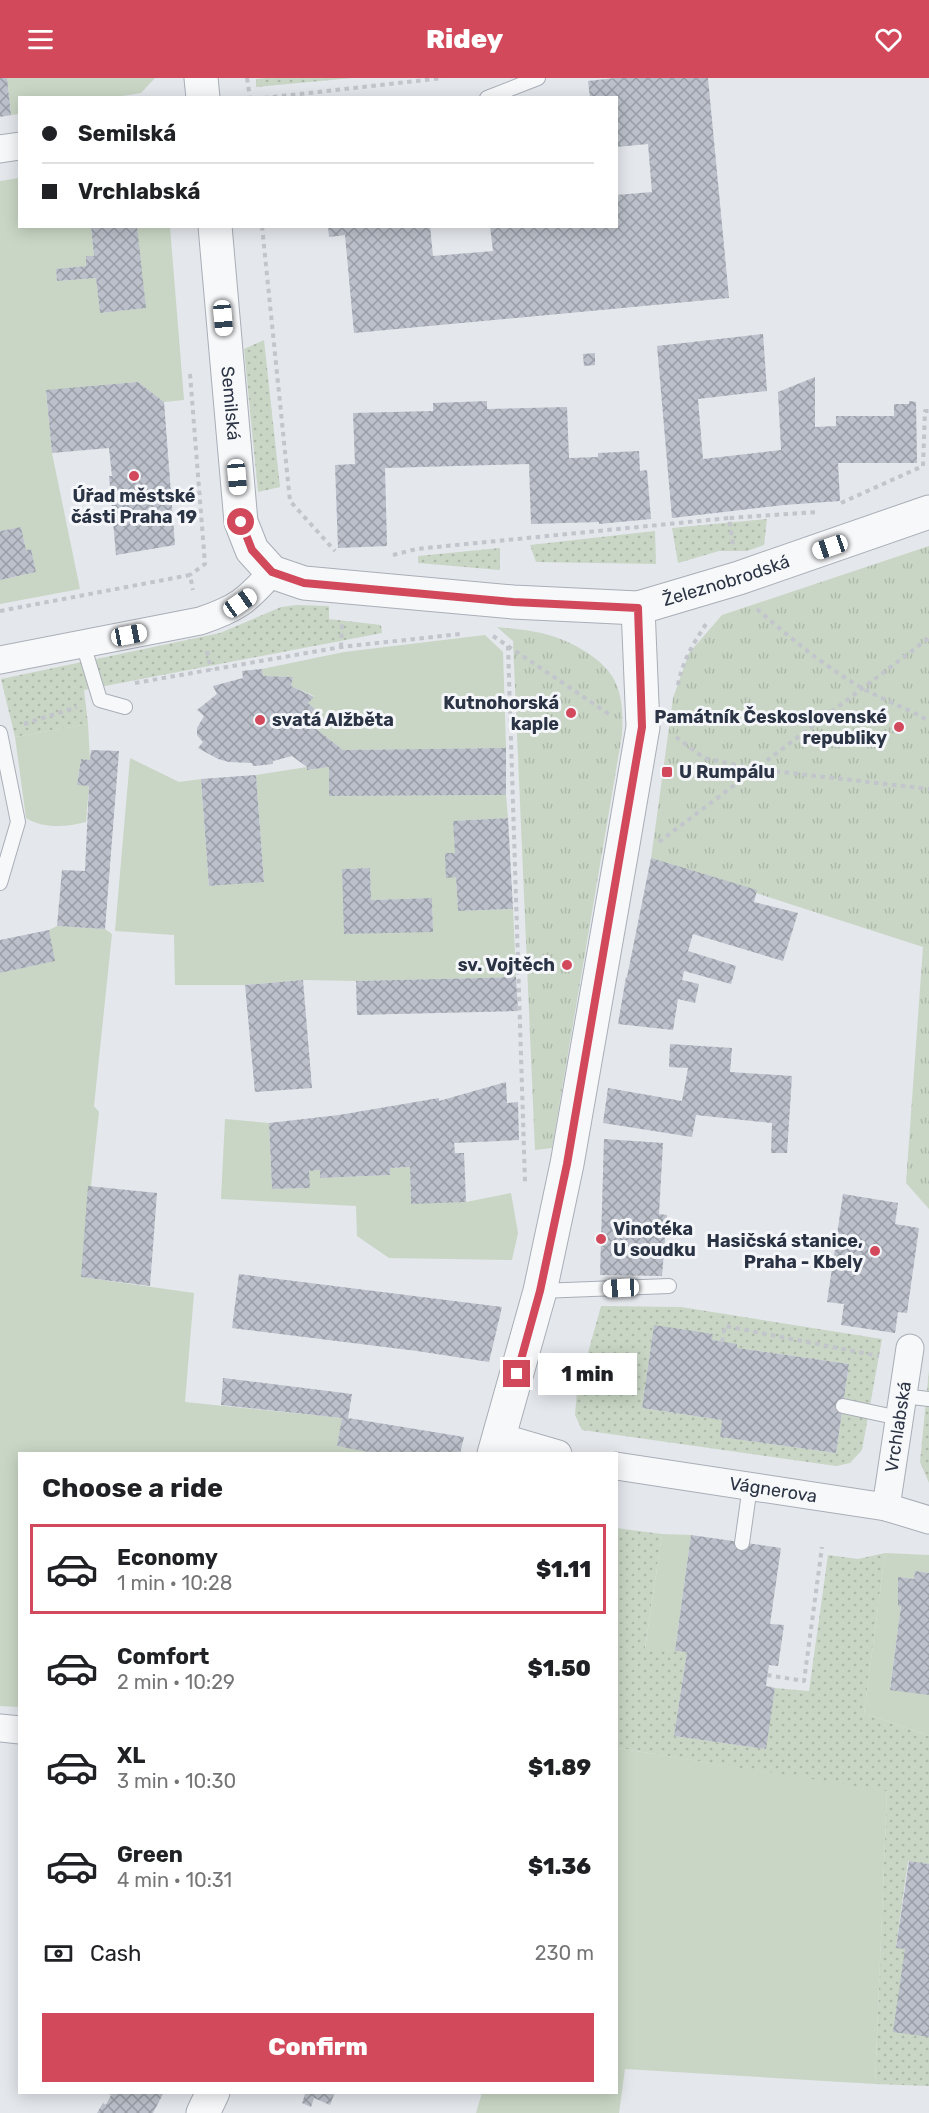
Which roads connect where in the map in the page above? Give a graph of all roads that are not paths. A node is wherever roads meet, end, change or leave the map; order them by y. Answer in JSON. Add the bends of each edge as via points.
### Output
{"nodes":[{"id":1,"x":201,"y":78,"type":"edge"},
{"id":2,"x":538,"y":78,"type":"edge"},
{"id":3,"x":203,"y":96,"type":"edge"},
{"id":4,"x":492,"y":96,"type":"edge"},
{"id":5,"x":18,"y":146,"type":"edge"},
{"id":6,"x":0,"y":149,"type":"edge"},
{"id":7,"x":214,"y":228,"type":"edge"},
{"id":8,"x":929,"y":512,"type":"edge"},
{"id":9,"x":272,"y":572,"type":"junction"},
{"id":10,"x":638,"y":608,"type":"junction"},
{"id":11,"x":83,"y":644,"type":"junction"},
{"id":12,"x":0,"y":660,"type":"edge"},
{"id":13,"x":125,"y":707,"type":"dead end"},
{"id":14,"x":0,"y":734,"type":"edge"},
{"id":15,"x":0,"y":883,"type":"edge"},
{"id":16,"x":669,"y":1286,"type":"dead end"},
{"id":17,"x":540,"y":1291,"type":"junction"},
{"id":18,"x":910,"y":1348,"type":"dead end"},
{"id":19,"x":910,"y":1404,"type":"edge"},
{"id":20,"x":843,"y":1406,"type":"dead end"},
{"id":21,"x":497,"y":1445,"type":"edge"},
{"id":22,"x":544,"y":1452,"type":"edge"},
{"id":23,"x":618,"y":1466,"type":"edge"},
{"id":24,"x":750,"y":1486,"type":"junction"},
{"id":25,"x":886,"y":1507,"type":"junction"},
{"id":26,"x":929,"y":1520,"type":"edge"},
{"id":27,"x":742,"y":1543,"type":"dead end"},
{"id":28,"x":0,"y":1728,"type":"edge"},
{"id":29,"x":18,"y":1730,"type":"edge"},
{"id":30,"x":212,"y":2094,"type":"edge"},
{"id":31,"x":203,"y":2113,"type":"edge"}],
"edges":[{"from":1,"to":3,"type":"street"},
{"from":2,"to":4,"type":"lane"},
{"from":5,"to":6,"type":"street"},
{"from":7,"to":9,"type":"street","name":"Semilská","via":[[241,522],[252,550]]},
{"from":8,"to":10,"type":"street","name":"Železnobrodská","via":[[740,578]]},
{"from":9,"to":10,"type":"street","name":"Železnobrodská","via":[[304,583],[343,588]]},
{"from":9,"to":11,"type":"street","via":[[252,595],[228,612]]},
{"from":10,"to":17,"type":"street","via":[[642,727],[567,1164]]},
{"from":11,"to":12,"type":"street"},
{"from":11,"to":13,"type":"lane","via":[[100,700]]},
{"from":14,"to":15,"type":"lane","via":[[18,822]]},
{"from":16,"to":17,"type":"lane"},
{"from":17,"to":21,"type":"street"},
{"from":18,"to":19,"type":"street","name":"Vrchlabská"},
{"from":19,"to":20,"type":"lane"},
{"from":19,"to":25,"type":"street","name":"Vrchlabská"},
{"from":21,"to":22,"type":"street"},
{"from":23,"to":24,"type":"street","name":"Vágnerova"},
{"from":24,"to":25,"type":"street","name":"Vágnerova"},
{"from":24,"to":27,"type":"lane"},
{"from":25,"to":26,"type":"street","name":"Vágnerova"},
{"from":28,"to":29,"type":"street"},
{"from":30,"to":31,"type":"street"}]}
